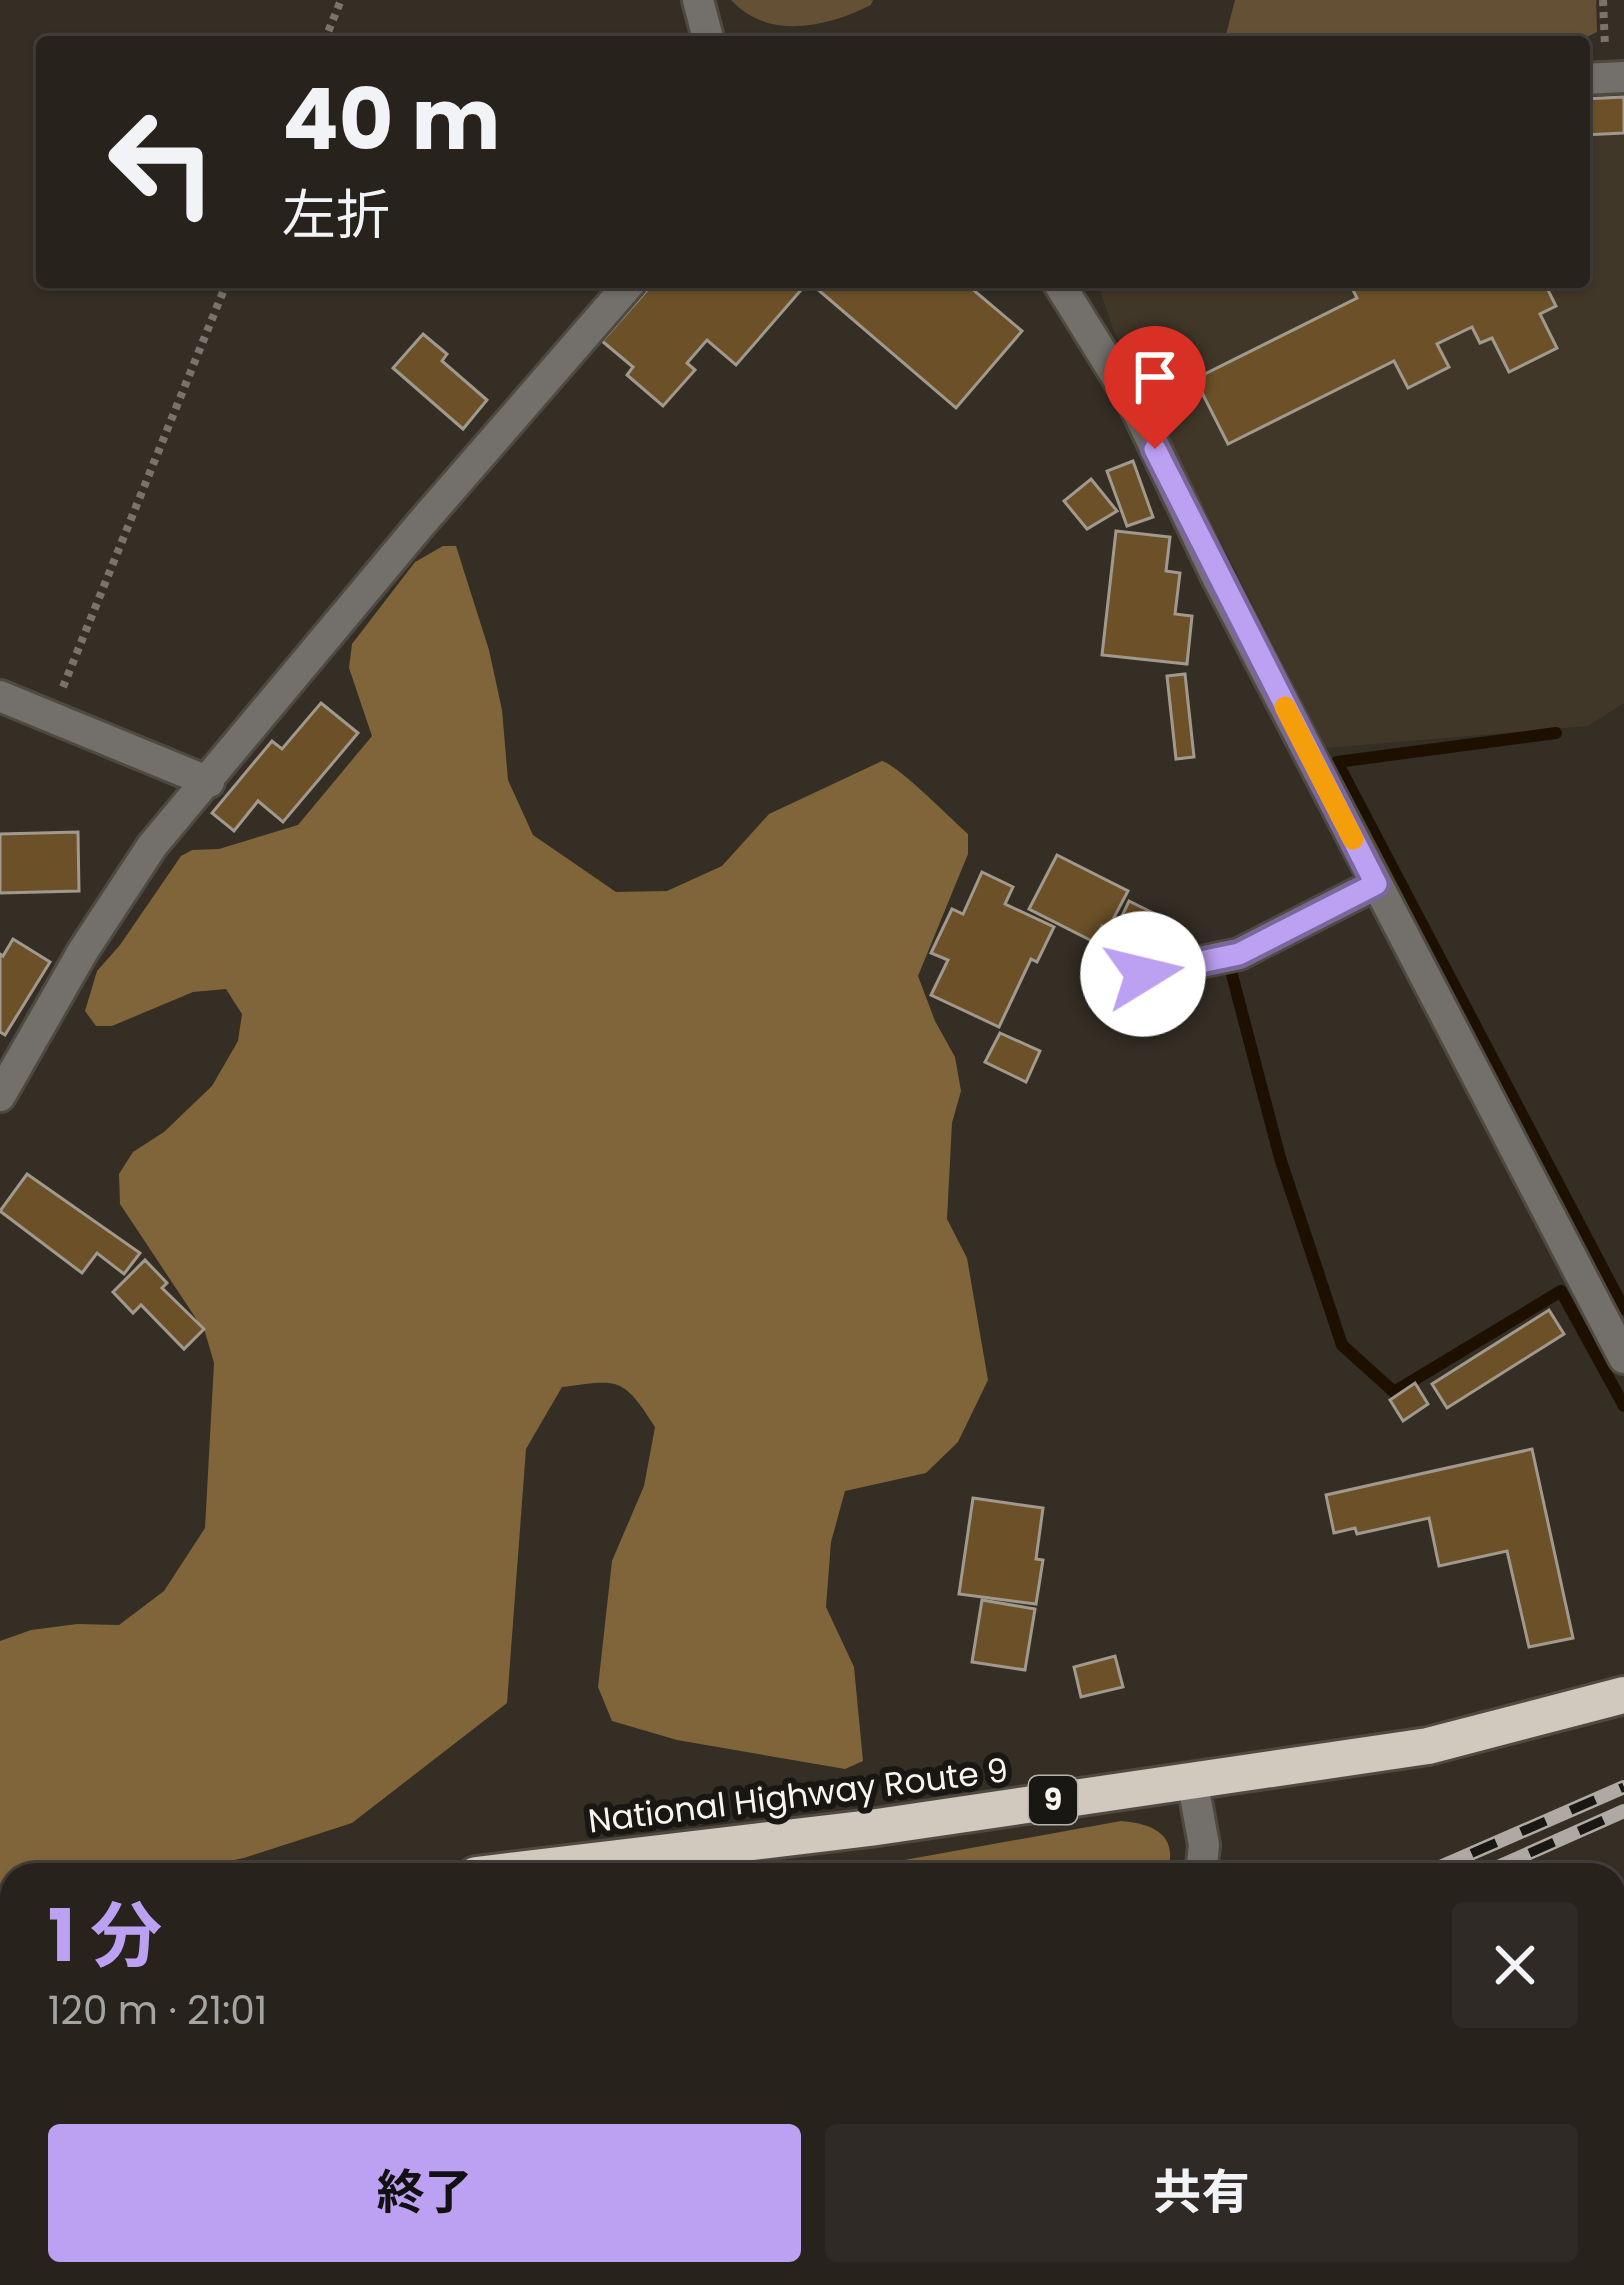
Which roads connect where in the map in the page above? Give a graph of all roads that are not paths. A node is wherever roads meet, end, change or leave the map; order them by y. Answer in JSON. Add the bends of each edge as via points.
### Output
{"nodes":[{"id":1,"x":698,"y":0,"type":"edge"},
{"id":2,"x":707,"y":36,"type":"edge"},
{"id":3,"x":1624,"y":77,"type":"edge"},
{"id":4,"x":1590,"y":79,"type":"edge"},
{"id":5,"x":627,"y":288,"type":"edge"},
{"id":6,"x":1062,"y":288,"type":"edge"},
{"id":7,"x":0,"y":696,"type":"edge"},
{"id":8,"x":208,"y":782,"type":"junction"},
{"id":9,"x":1376,"y":884,"type":"junction"},
{"id":10,"x":1143,"y":974,"type":"dead end"},
{"id":11,"x":0,"y":1096,"type":"edge"},
{"id":12,"x":1624,"y":1358,"type":"edge"},
{"id":13,"x":1624,"y":1695,"type":"edge"},
{"id":14,"x":1192,"y":1779,"type":"junction"},
{"id":15,"x":577,"y":1863,"type":"edge"},
{"id":16,"x":1202,"y":1863,"type":"edge"}],
"edges":[{"from":1,"to":2,"type":"street"},
{"from":3,"to":4,"type":"street"},
{"from":5,"to":8,"type":"street"},
{"from":6,"to":9,"type":"street","via":[[1135,406]]},
{"from":7,"to":8,"type":"street"},
{"from":8,"to":11,"type":"street","via":[[123,886]]},
{"from":9,"to":10,"type":"street","via":[[1239,954]]},
{"from":9,"to":12,"type":"street"},
{"from":13,"to":14,"type":"highway","name":"National Highway Route 9","number":"9","via":[[1428,1745]]},
{"from":14,"to":15,"type":"highway","name":"National Highway Route 9","number":"9"},
{"from":14,"to":16,"type":"street"}]}
